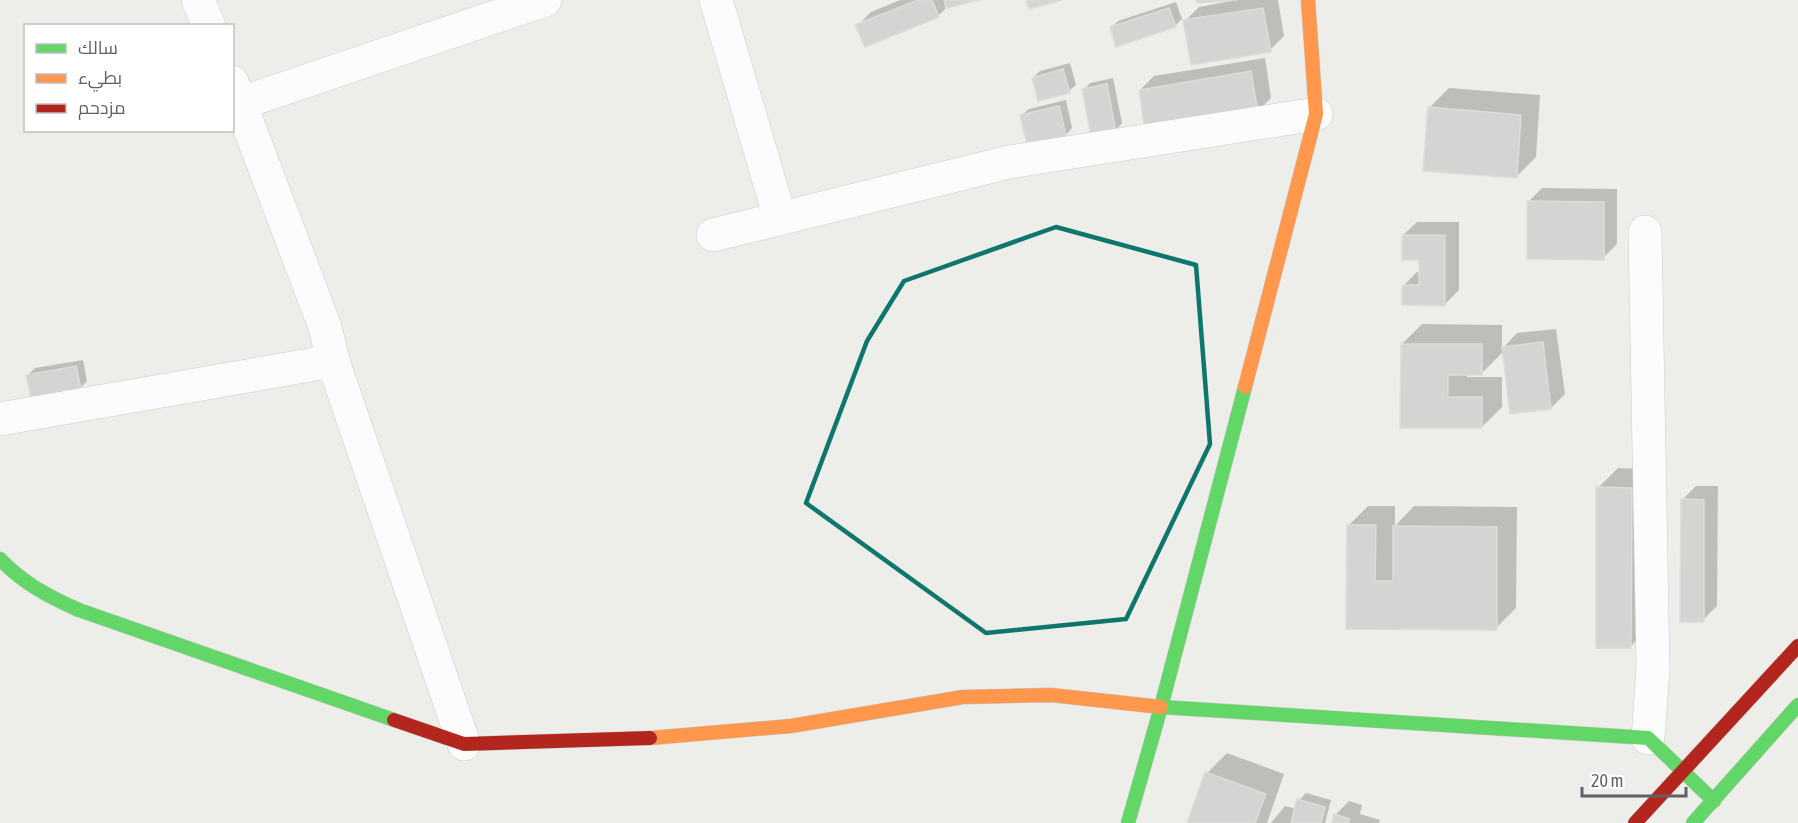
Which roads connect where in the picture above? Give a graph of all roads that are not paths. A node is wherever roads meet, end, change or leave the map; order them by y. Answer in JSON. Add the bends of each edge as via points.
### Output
{"nodes":[{"id":1,"x":198,"y":0,"type":"edge"},
{"id":2,"x":545,"y":0,"type":"edge"},
{"id":3,"x":716,"y":0,"type":"edge"},
{"id":4,"x":1308,"y":0,"type":"edge"},
{"id":5,"x":208,"y":24,"type":"edge"},
{"id":6,"x":237,"y":92,"type":"edge"},
{"id":7,"x":1316,"y":114,"type":"junction"},
{"id":8,"x":780,"y":218,"type":"junction"},
{"id":9,"x":1645,"y":232,"type":"dead end"},
{"id":10,"x":713,"y":235,"type":"dead end"},
{"id":11,"x":333,"y":361,"type":"junction"},
{"id":12,"x":0,"y":419,"type":"edge"},
{"id":13,"x":0,"y":559,"type":"edge"},
{"id":14,"x":1798,"y":646,"type":"edge"},
{"id":15,"x":1798,"y":705,"type":"edge"},
{"id":16,"x":1161,"y":707,"type":"junction"},
{"id":17,"x":1648,"y":738,"type":"junction"},
{"id":18,"x":465,"y":744,"type":"junction"},
{"id":19,"x":1682,"y":771,"type":"junction"},
{"id":20,"x":1713,"y":801,"type":"junction"},
{"id":21,"x":1128,"y":823,"type":"edge"},
{"id":22,"x":1635,"y":823,"type":"edge"},
{"id":23,"x":1693,"y":823,"type":"edge"}],
"edges":[{"from":1,"to":5,"type":"street"},
{"from":2,"to":6,"type":"street"},
{"from":3,"to":8,"type":"street"},
{"from":4,"to":7,"type":"street"},
{"from":6,"to":11,"type":"street","via":[[325,327]]},
{"from":7,"to":8,"type":"street","via":[[1009,162]]},
{"from":7,"to":16,"type":"street"},
{"from":8,"to":10,"type":"street"},
{"from":9,"to":17,"type":"street","via":[[1653,668]]},
{"from":11,"to":12,"type":"street"},
{"from":11,"to":18,"type":"street"},
{"from":13,"to":18,"type":"street","via":[[11,572],[56,601]]},
{"from":14,"to":19,"type":"street"},
{"from":15,"to":20,"type":"street"},
{"from":16,"to":17,"type":"street"},
{"from":16,"to":18,"type":"street","via":[[1051,695],[963,697],[780,727],[690,736]]},
{"from":16,"to":21,"type":"street"},
{"from":17,"to":19,"type":"street"},
{"from":19,"to":20,"type":"street"},
{"from":19,"to":22,"type":"street"},
{"from":20,"to":23,"type":"street"}]}
